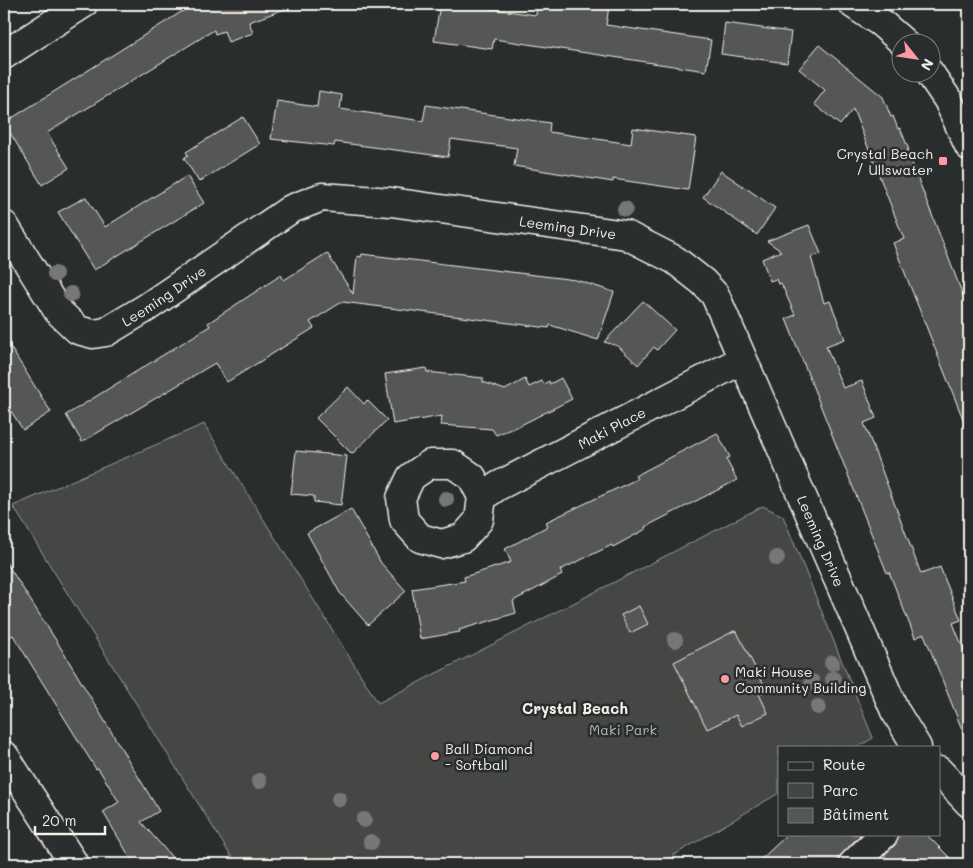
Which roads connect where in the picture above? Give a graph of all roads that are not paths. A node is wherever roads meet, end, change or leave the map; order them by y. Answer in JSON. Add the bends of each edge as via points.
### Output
{"nodes":[{"id":1,"x":853,"y":4,"type":"edge"},
{"id":2,"x":68,"y":7,"type":"edge"},
{"id":3,"x":892,"y":32,"type":"edge"},
{"id":4,"x":4,"y":55,"type":"edge"},
{"id":5,"x":936,"y":82,"type":"edge"},
{"id":6,"x":967,"y":136,"type":"edge"},
{"id":7,"x":4,"y":225,"type":"edge"},
{"id":8,"x":742,"y":360,"type":"junction"},
{"id":9,"x":482,"y":497,"type":"dead end"},
{"id":10,"x":916,"y":746,"type":"edge"},
{"id":11,"x":4,"y":754,"type":"edge"},
{"id":12,"x":941,"y":776,"type":"edge"},
{"id":13,"x":969,"y":803,"type":"edge"},
{"id":14,"x":882,"y":836,"type":"edge"},
{"id":15,"x":74,"y":864,"type":"edge"},
{"id":16,"x":853,"y":864,"type":"edge"}],
"edges":[{"from":1,"to":3,"type":"street"},
{"from":2,"to":4,"type":"street"},
{"from":5,"to":6,"type":"street"},
{"from":7,"to":8,"type":"street","name":"Leeming Drive","via":[[58,312],[78,330],[93,334],[106,332],[146,308],[291,209],[322,197],[392,202],[626,235],[675,260],[703,282],[715,295]]},
{"from":8,"to":9,"type":"street","name":"Maki Place"},
{"from":8,"to":10,"type":"street","name":"Leeming Drive","via":[[891,702]]},
{"from":11,"to":15,"type":"street"},
{"from":12,"to":13,"type":"street"},
{"from":14,"to":16,"type":"street"}]}
